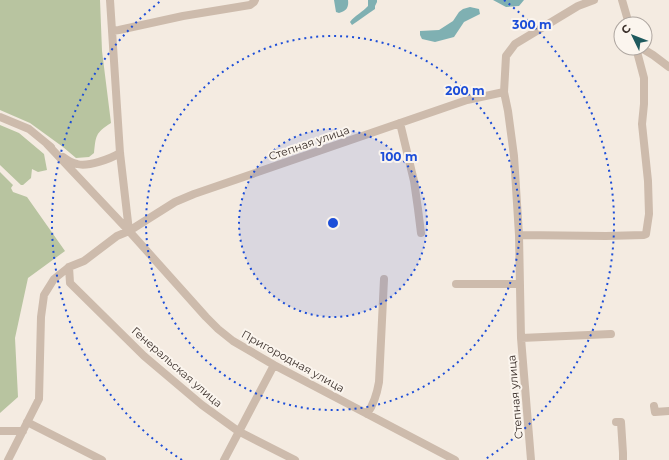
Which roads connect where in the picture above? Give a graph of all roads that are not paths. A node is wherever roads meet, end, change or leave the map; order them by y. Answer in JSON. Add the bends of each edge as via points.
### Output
{"nodes":[{"id":1,"x":110,"y":0,"type":"edge"},
{"id":2,"x":255,"y":0,"type":"edge"},
{"id":3,"x":594,"y":0,"type":"edge"},
{"id":4,"x":622,"y":0,"type":"edge"},
{"id":5,"x":627,"y":16,"type":"edge"},
{"id":6,"x":112,"y":31,"type":"junction"},
{"id":7,"x":653,"y":55,"type":"edge"},
{"id":8,"x":638,"y":56,"type":"edge"},
{"id":9,"x":669,"y":68,"type":"edge"},
{"id":10,"x":504,"y":92,"type":"junction"},
{"id":11,"x":0,"y":117,"type":"edge"},
{"id":12,"x":400,"y":124,"type":"junction"},
{"id":13,"x":47,"y":144,"type":"junction"},
{"id":14,"x":120,"y":153,"type":"junction"},
{"id":15,"x":130,"y":231,"type":"junction"},
{"id":16,"x":420,"y":233,"type":"dead end"},
{"id":17,"x":520,"y":235,"type":"junction"},
{"id":18,"x":69,"y":267,"type":"junction"},
{"id":19,"x":384,"y":279,"type":"dead end"},
{"id":20,"x":456,"y":284,"type":"dead end"},
{"id":21,"x":520,"y":284,"type":"junction"},
{"id":22,"x":611,"y":334,"type":"dead end"},
{"id":23,"x":521,"y":338,"type":"junction"},
{"id":24,"x":274,"y":365,"type":"junction"},
{"id":25,"x":654,"y":406,"type":"dead end"},
{"id":26,"x":669,"y":411,"type":"edge"},
{"id":27,"x":367,"y":414,"type":"junction"},
{"id":28,"x":27,"y":422,"type":"junction"},
{"id":29,"x":616,"y":422,"type":"dead end"},
{"id":30,"x":0,"y":431,"type":"edge"},
{"id":31,"x":23,"y":431,"type":"junction"},
{"id":32,"x":238,"y":431,"type":"junction"},
{"id":33,"x":8,"y":460,"type":"edge"},
{"id":34,"x":102,"y":460,"type":"edge"},
{"id":35,"x":224,"y":460,"type":"edge"},
{"id":36,"x":295,"y":460,"type":"edge"},
{"id":37,"x":455,"y":460,"type":"edge"},
{"id":38,"x":531,"y":460,"type":"edge"},
{"id":39,"x":623,"y":460,"type":"edge"}],
"edges":[{"from":1,"to":6,"type":"street"},
{"from":2,"to":6,"type":"street","via":[[250,5]]},
{"from":3,"to":10,"type":"street","name":"Степная улица","via":[[578,6],[515,44],[506,56]]},
{"from":4,"to":5,"type":"street"},
{"from":6,"to":14,"type":"street"},
{"from":7,"to":9,"type":"street"},
{"from":8,"to":17,"type":"street","via":[[644,78],[642,124],[649,207],[645,235]]},
{"from":10,"to":12,"type":"street","name":"Степная улица","via":[[468,100]]},
{"from":10,"to":17,"type":"street","name":"Степная улица","via":[[514,156]]},
{"from":11,"to":13,"type":"street","via":[[29,129]]},
{"from":12,"to":15,"type":"street","name":"Степная улица","via":[[194,194],[175,202]]},
{"from":12,"to":16,"type":"street","via":[[414,181]]},
{"from":13,"to":14,"type":"street","via":[[68,161],[78,164],[99,161]]},
{"from":13,"to":15,"type":"street","name":"Пригородная улица"},
{"from":14,"to":15,"type":"street"},
{"from":15,"to":18,"type":"street","name":"Степная улица","via":[[117,236],[84,261]]},
{"from":15,"to":24,"type":"street","name":"Пригородная улица","via":[[218,329]]},
{"from":17,"to":21,"type":"street","name":"Степная улица"},
{"from":18,"to":28,"type":"street","name":"Степная улица","via":[[54,279],[44,295],[39,399]]},
{"from":18,"to":32,"type":"street","name":"Генеральская улица","via":[[70,283],[144,356],[202,406]]},
{"from":19,"to":27,"type":"street","via":[[379,382],[373,405]]},
{"from":20,"to":21,"type":"street"},
{"from":21,"to":23,"type":"street","name":"Степная улица"},
{"from":22,"to":23,"type":"street"},
{"from":23,"to":38,"type":"street","name":"Степная улица"},
{"from":24,"to":27,"type":"street","name":"Пригородная улица"},
{"from":24,"to":32,"type":"street"},
{"from":25,"to":26,"type":"street","via":[[655,412]]},
{"from":27,"to":37,"type":"street","name":"Пригородная улица"},
{"from":28,"to":31,"type":"street","name":"Степная улица"},
{"from":28,"to":34,"type":"street"},
{"from":29,"to":39,"type":"street","via":[[621,422]]},
{"from":30,"to":31,"type":"street"},
{"from":31,"to":33,"type":"street","name":"Степная улица"},
{"from":32,"to":35,"type":"street"},
{"from":32,"to":36,"type":"street","name":"Генеральская улица"}]}
